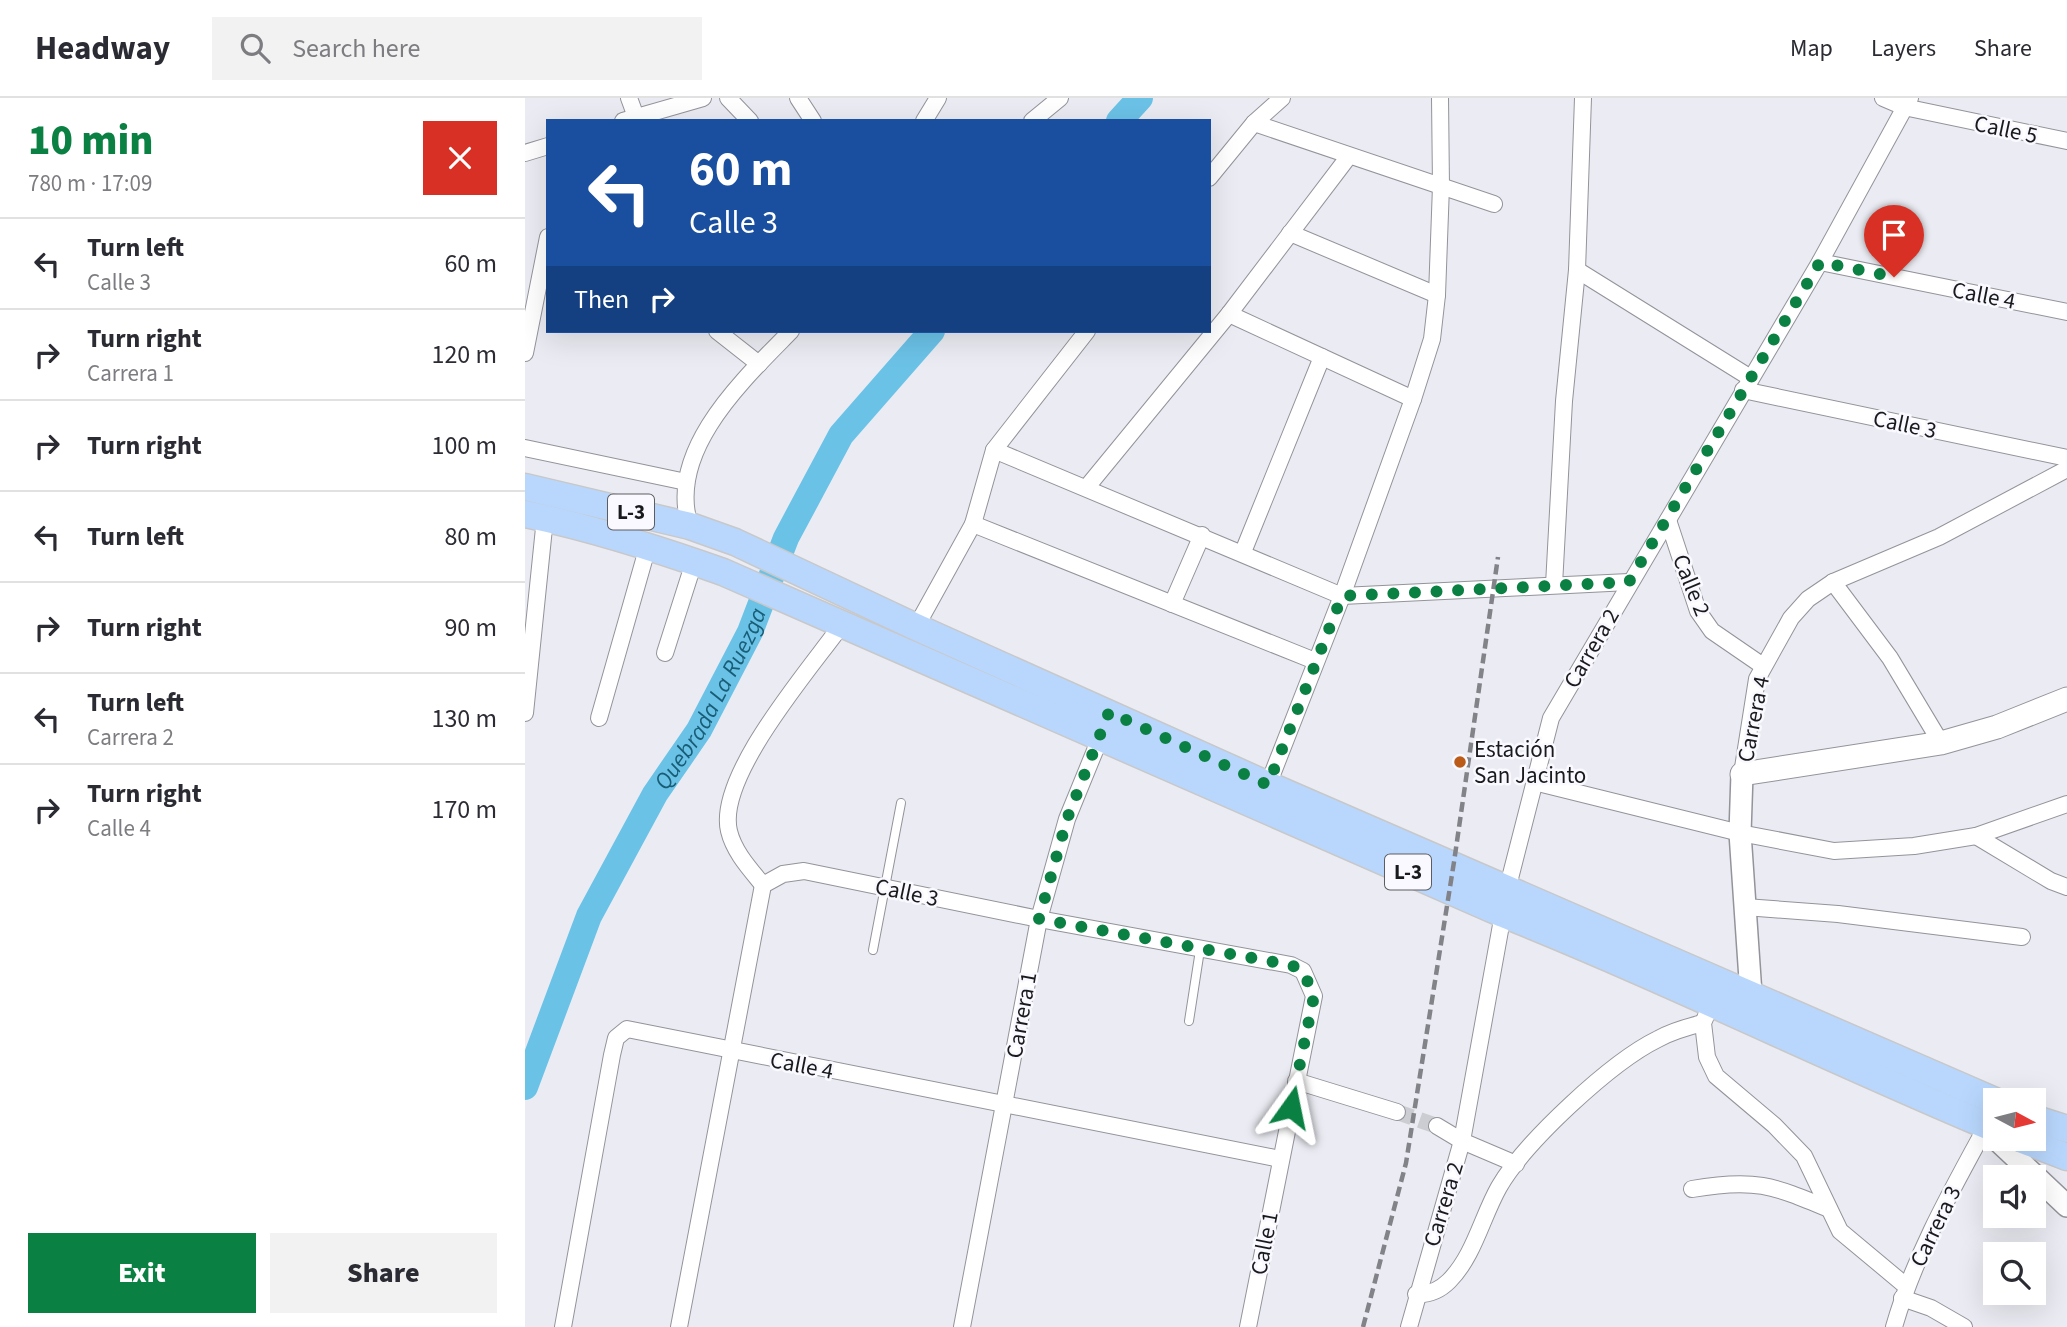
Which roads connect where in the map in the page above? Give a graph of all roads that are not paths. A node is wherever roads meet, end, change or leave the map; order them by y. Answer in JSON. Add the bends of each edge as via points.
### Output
{"nodes":[{"id":1,"x":629,"y":98,"type":"edge"},
{"id":2,"x":703,"y":98,"type":"edge"},
{"id":3,"x":728,"y":98,"type":"edge"},
{"id":4,"x":798,"y":98,"type":"edge"},
{"id":5,"x":939,"y":98,"type":"edge"},
{"id":6,"x":1060,"y":98,"type":"edge"},
{"id":7,"x":1282,"y":98,"type":"edge"},
{"id":8,"x":1440,"y":98,"type":"edge"},
{"id":9,"x":1583,"y":98,"type":"edge"},
{"id":10,"x":1883,"y":98,"type":"edge"},
{"id":11,"x":1907,"y":103,"type":"edge"},
{"id":12,"x":629,"y":119,"type":"edge"},
{"id":13,"x":748,"y":119,"type":"edge"},
{"id":14,"x":812,"y":119,"type":"edge"},
{"id":15,"x":924,"y":119,"type":"edge"},
{"id":16,"x":1034,"y":119,"type":"edge"},
{"id":17,"x":1254,"y":123,"type":"junction"},
{"id":18,"x":2067,"y":141,"type":"edge"},
{"id":19,"x":546,"y":147,"type":"edge"},
{"id":20,"x":525,"y":153,"type":"edge"},
{"id":21,"x":1349,"y":156,"type":"junction"},
{"id":22,"x":1211,"y":176,"type":"edge"},
{"id":23,"x":1441,"y":186,"type":"junction"},
{"id":24,"x":1494,"y":204,"type":"dead end"},
{"id":25,"x":1290,"y":233,"type":"junction"},
{"id":26,"x":546,"y":247,"type":"edge"},
{"id":27,"x":1820,"y":262,"type":"junction"},
{"id":28,"x":1577,"y":270,"type":"junction"},
{"id":29,"x":1437,"y":295,"type":"junction"},
{"id":30,"x":2067,"y":312,"type":"edge"},
{"id":31,"x":1229,"y":314,"type":"junction"},
{"id":32,"x":720,"y":333,"type":"edge"},
{"id":33,"x":789,"y":333,"type":"edge"},
{"id":34,"x":1085,"y":333,"type":"edge"},
{"id":35,"x":525,"y":353,"type":"edge"},
{"id":36,"x":1322,"y":357,"type":"junction"},
{"id":37,"x":759,"y":364,"type":"junction"},
{"id":38,"x":1746,"y":383,"type":"junction"},
{"id":39,"x":1413,"y":399,"type":"junction"},
{"id":40,"x":525,"y":448,"type":"edge"},
{"id":41,"x":994,"y":450,"type":"junction"},
{"id":42,"x":2067,"y":458,"type":"edge"},
{"id":43,"x":2067,"y":469,"type":"edge"},
{"id":44,"x":686,"y":482,"type":"junction"},
{"id":45,"x":525,"y":486,"type":"edge"},
{"id":46,"x":1087,"y":486,"type":"junction"},
{"id":47,"x":1668,"y":520,"type":"junction"},
{"id":48,"x":535,"y":521,"type":"edge"},
{"id":49,"x":973,"y":524,"type":"junction"},
{"id":50,"x":690,"y":526,"type":"junction"},
{"id":51,"x":525,"y":529,"type":"edge"},
{"id":52,"x":1202,"y":535,"type":"junction"},
{"id":53,"x":648,"y":546,"type":"junction"},
{"id":54,"x":1243,"y":552,"type":"junction"},
{"id":55,"x":694,"y":562,"type":"junction"},
{"id":56,"x":1629,"y":582,"type":"junction"},
{"id":57,"x":1833,"y":582,"type":"junction"},
{"id":58,"x":1554,"y":585,"type":"junction"},
{"id":59,"x":1342,"y":596,"type":"junction"},
{"id":60,"x":1172,"y":604,"type":"junction"},
{"id":61,"x":832,"y":618,"type":"junction"},
{"id":62,"x":916,"y":627,"type":"junction"},
{"id":63,"x":666,"y":653,"type":"dead end"},
{"id":64,"x":1315,"y":661,"type":"junction"},
{"id":65,"x":1763,"y":666,"type":"junction"},
{"id":66,"x":2067,"y":699,"type":"edge"},
{"id":67,"x":525,"y":713,"type":"edge"},
{"id":68,"x":599,"y":718,"type":"dead end"},
{"id":69,"x":1106,"y":724,"type":"junction"},
{"id":70,"x":1941,"y":743,"type":"junction"},
{"id":71,"x":1742,"y":774,"type":"junction"},
{"id":72,"x":1534,"y":782,"type":"junction"},
{"id":73,"x":1268,"y":785,"type":"junction"},
{"id":74,"x":901,"y":803,"type":"dead end"},
{"id":75,"x":2067,"y":804,"type":"edge"},
{"id":76,"x":1740,"y":833,"type":"junction"},
{"id":77,"x":1976,"y":836,"type":"junction"},
{"id":78,"x":763,"y":885,"type":"junction"},
{"id":79,"x":885,"y":887,"type":"junction"},
{"id":80,"x":2067,"y":887,"type":"edge"},
{"id":81,"x":1505,"y":902,"type":"junction"},
{"id":82,"x":1745,"y":907,"type":"junction"},
{"id":83,"x":1039,"y":919,"type":"junction"},
{"id":84,"x":2022,"y":937,"type":"dead end"},
{"id":85,"x":873,"y":950,"type":"dead end"},
{"id":86,"x":1200,"y":950,"type":"junction"},
{"id":87,"x":1712,"y":1002,"type":"junction"},
{"id":88,"x":1750,"y":1006,"type":"junction"},
{"id":89,"x":1189,"y":1020,"type":"dead end"},
{"id":90,"x":732,"y":1051,"type":"junction"},
{"id":91,"x":1296,"y":1081,"type":"junction"},
{"id":92,"x":1983,"y":1096,"type":"edge"},
{"id":93,"x":1005,"y":1104,"type":"junction"},
{"id":94,"x":1397,"y":1112,"type":"tunnel mouth"},
{"id":95,"x":1437,"y":1126,"type":"tunnel mouth"},
{"id":96,"x":2046,"y":1127,"type":"edge"},
{"id":97,"x":1983,"y":1128,"type":"edge"},
{"id":98,"x":2067,"y":1129,"type":"edge"},
{"id":99,"x":1462,"y":1141,"type":"junction"},
{"id":100,"x":1983,"y":1142,"type":"edge"},
{"id":101,"x":2011,"y":1152,"type":"edge"},
{"id":102,"x":2057,"y":1154,"type":"edge"},
{"id":103,"x":1280,"y":1159,"type":"junction"},
{"id":104,"x":1516,"y":1164,"type":"junction"},
{"id":105,"x":1692,"y":1189,"type":"dead end"},
{"id":106,"x":2060,"y":1199,"type":"edge"},
{"id":107,"x":1829,"y":1209,"type":"junction"},
{"id":108,"x":1904,"y":1292,"type":"junction"},
{"id":109,"x":1416,"y":1294,"type":"junction"},
{"id":110,"x":563,"y":1327,"type":"edge"},
{"id":111,"x":679,"y":1327,"type":"edge"},
{"id":112,"x":962,"y":1327,"type":"edge"},
{"id":113,"x":1248,"y":1327,"type":"edge"},
{"id":114,"x":1409,"y":1327,"type":"edge"},
{"id":115,"x":1894,"y":1327,"type":"edge"},
{"id":116,"x":1964,"y":1327,"type":"edge"}],
"edges":[{"from":1,"to":12,"type":"street"},
{"from":2,"to":12,"type":"street"},
{"from":3,"to":13,"type":"street"},
{"from":4,"to":14,"type":"street"},
{"from":5,"to":15,"type":"street"},
{"from":6,"to":16,"type":"street"},
{"from":7,"to":17,"type":"street"},
{"from":8,"to":23,"type":"street"},
{"from":9,"to":28,"type":"street"},
{"from":10,"to":11,"type":"street","name":"Calle 5"},
{"from":11,"to":18,"type":"street","name":"Calle 5"},
{"from":11,"to":27,"type":"street","name":"Carrera 2"},
{"from":17,"to":21,"type":"street"},
{"from":17,"to":22,"type":"street"},
{"from":19,"to":20,"type":"street"},
{"from":21,"to":23,"type":"street"},
{"from":21,"to":25,"type":"street"},
{"from":23,"to":24,"type":"street"},
{"from":23,"to":29,"type":"street"},
{"from":25,"to":29,"type":"street"},
{"from":25,"to":31,"type":"street"},
{"from":26,"to":35,"type":"street"},
{"from":27,"to":30,"type":"street","name":"Calle 4"},
{"from":27,"to":38,"type":"street","name":"Carrera 2"},
{"from":28,"to":38,"type":"street"},
{"from":28,"to":58,"type":"street"},
{"from":29,"to":39,"type":"street","via":[[1432,339]]},
{"from":31,"to":36,"type":"street"},
{"from":31,"to":46,"type":"street"},
{"from":32,"to":37,"type":"street"},
{"from":33,"to":37,"type":"street"},
{"from":34,"to":41,"type":"street"},
{"from":36,"to":39,"type":"street"},
{"from":36,"to":54,"type":"street"},
{"from":37,"to":44,"type":"street","via":[[696,446]]},
{"from":38,"to":42,"type":"street","name":"Calle 3"},
{"from":38,"to":47,"type":"street","name":"Carrera 2"},
{"from":39,"to":59,"type":"street"},
{"from":40,"to":44,"type":"street"},
{"from":41,"to":46,"type":"street"},
{"from":41,"to":49,"type":"street"},
{"from":43,"to":57,"type":"street","name":"Carrera 4","via":[[1939,537]]},
{"from":44,"to":50,"type":"street"},
{"from":45,"to":50,"type":"main road","number":"L-3"},
{"from":46,"to":52,"type":"street"},
{"from":47,"to":56,"type":"street","name":"Carrera 2"},
{"from":47,"to":65,"type":"street","name":"Calle 2","via":[[1698,611],[1712,631]]},
{"from":48,"to":51,"type":"street"},
{"from":48,"to":53,"type":"main road","number":"L-3","via":[[570,523]]},
{"from":48,"to":67,"type":"street"},
{"from":49,"to":60,"type":"street"},
{"from":49,"to":62,"type":"street"},
{"from":50,"to":62,"type":"main road","number":"L-3","via":[[735,542]]},
{"from":52,"to":54,"type":"street"},
{"from":52,"to":60,"type":"street"},
{"from":53,"to":55,"type":"main road","number":"L-3"},
{"from":53,"to":68,"type":"street"},
{"from":54,"to":59,"type":"street"},
{"from":55,"to":61,"type":"main road","number":"L-3"},
{"from":55,"to":63,"type":"street"},
{"from":56,"to":58,"type":"street"},
{"from":56,"to":72,"type":"street","name":"Carrera 2","via":[[1551,718]]},
{"from":57,"to":65,"type":"street","name":"Carrera 4","via":[[1808,598],[1791,618]]},
{"from":57,"to":70,"type":"street","via":[[1889,658]]},
{"from":58,"to":59,"type":"street"},
{"from":59,"to":64,"type":"street"},
{"from":60,"to":64,"type":"street"},
{"from":61,"to":69,"type":"main road","number":"L-3"},
{"from":61,"to":78,"type":"street","via":[[748,756],[729,806],[729,830],[739,854]]},
{"from":62,"to":69,"type":"main road","number":"L-3"},
{"from":64,"to":73,"type":"street"},
{"from":65,"to":71,"type":"street","name":"Carrera 4"},
{"from":66,"to":70,"type":"main road"},
{"from":69,"to":73,"type":"main road","number":"L-3"},
{"from":69,"to":81,"type":"main road","number":"L-3"},
{"from":69,"to":83,"type":"street","name":"Carrera 1","via":[[1067,819]]},
{"from":70,"to":71,"type":"main road"},
{"from":71,"to":76,"type":"street","name":"Carrera 4"},
{"from":72,"to":76,"type":"street"},
{"from":72,"to":81,"type":"street","name":"Carrera 2"},
{"from":73,"to":81,"type":"main road","number":"L-3"},
{"from":74,"to":79,"type":"lane"},
{"from":75,"to":77,"type":"street"},
{"from":76,"to":77,"type":"street","via":[[1834,851]]},
{"from":76,"to":82,"type":"street","name":"Carrera 4"},
{"from":77,"to":80,"type":"street"},
{"from":78,"to":79,"type":"street","name":"Calle 3","via":[[783,874],[804,871]]},
{"from":78,"to":90,"type":"street"},
{"from":79,"to":83,"type":"street","name":"Calle 3"},
{"from":79,"to":85,"type":"lane"},
{"from":81,"to":87,"type":"main road","number":"L-3"},
{"from":81,"to":99,"type":"street","name":"Carrera 2"},
{"from":82,"to":84,"type":"street"},
{"from":82,"to":88,"type":"street","name":"Carrera 4"},
{"from":83,"to":86,"type":"street","name":"Calle 3"},
{"from":83,"to":93,"type":"street","name":"Carrera 1"},
{"from":86,"to":89,"type":"lane"},
{"from":86,"to":91,"type":"street","name":"Calle 3","via":[[1303,971],[1314,996]]},
{"from":87,"to":88,"type":"main road","number":"L-3"},
{"from":87,"to":104,"type":"street","via":[[1627,1059],[1579,1098]]},
{"from":87,"to":107,"type":"street","via":[[1707,1057],[1716,1076],[1804,1156]]},
{"from":88,"to":92,"type":"main road","number":"L-3"},
{"from":88,"to":97,"type":"main road","number":"L-3","via":[[1904,1091]]},
{"from":90,"to":93,"type":"street","name":"Calle 4"},
{"from":90,"to":110,"type":"street","name":"Calle 4","via":[[636,1029],[620,1031]]},
{"from":90,"to":111,"type":"street"},
{"from":91,"to":94,"type":"street"},
{"from":91,"to":103,"type":"street","name":"Calle 3"},
{"from":93,"to":103,"type":"street","name":"Calle 4"},
{"from":93,"to":112,"type":"street","name":"Carrera 1"},
{"from":95,"to":99,"type":"street"},
{"from":96,"to":98,"type":"main road"},
{"from":99,"to":104,"type":"street"},
{"from":99,"to":109,"type":"street","name":"Carrera 2"},
{"from":100,"to":108,"type":"street","name":"Carrera 3"},
{"from":101,"to":106,"type":"street"},
{"from":102,"to":106,"type":"street"},
{"from":103,"to":113,"type":"street","name":"Calle 1"},
{"from":104,"to":109,"type":"street","via":[[1482,1218],[1467,1258],[1448,1282],[1430,1294]]},
{"from":105,"to":107,"type":"street","via":[[1765,1184]]},
{"from":107,"to":108,"type":"street","via":[[1840,1231]]},
{"from":108,"to":115,"type":"street","name":"Carrera 3"},
{"from":108,"to":116,"type":"street"},
{"from":109,"to":114,"type":"street","name":"Carrera 2"}]}
